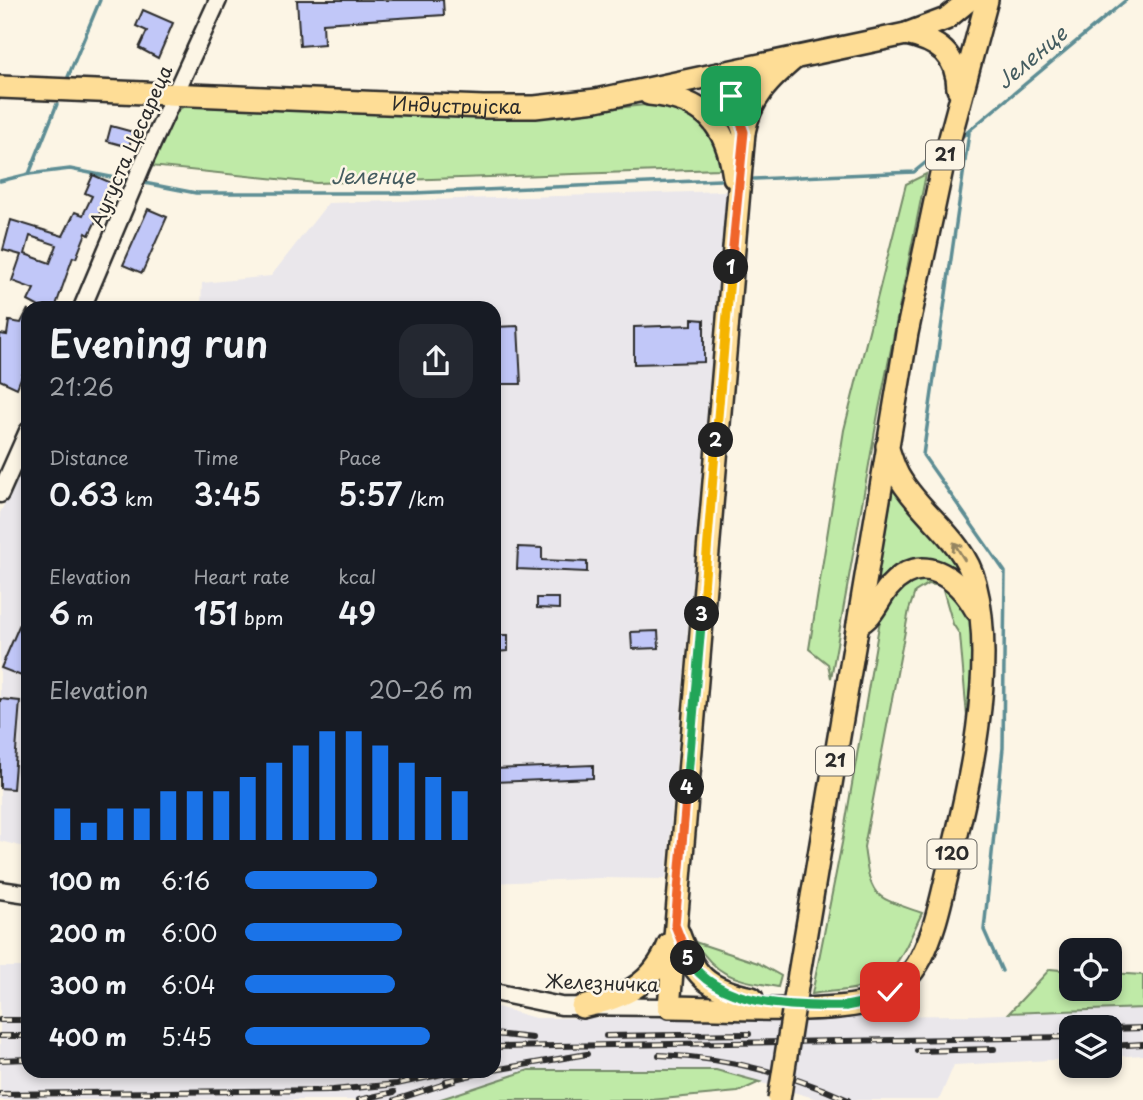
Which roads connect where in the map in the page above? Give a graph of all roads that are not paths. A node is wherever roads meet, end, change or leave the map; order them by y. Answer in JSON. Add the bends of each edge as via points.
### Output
{"nodes":[{"id":1,"x":218,"y":0,"type":"edge"},
{"id":2,"x":969,"y":0,"type":"edge"},
{"id":3,"x":987,"y":0,"type":"edge"},
{"id":4,"x":906,"y":34,"type":"junction"},
{"id":5,"x":796,"y":57,"type":"junction"},
{"id":6,"x":712,"y":76,"type":"junction"},
{"id":7,"x":0,"y":87,"type":"edge"},
{"id":8,"x":633,"y":93,"type":"junction"},
{"id":9,"x":175,"y":94,"type":"junction"},
{"id":10,"x":958,"y":100,"type":"junction"},
{"id":11,"x":721,"y":130,"type":"junction"},
{"id":12,"x":744,"y":132,"type":"junction"},
{"id":13,"x":737,"y":189,"type":"junction"},
{"id":14,"x":85,"y":301,"type":"edge"},
{"id":15,"x":887,"y":446,"type":"junction"},
{"id":16,"x":21,"y":447,"type":"edge"},
{"id":17,"x":0,"y":494,"type":"edge"},
{"id":18,"x":979,"y":615,"type":"junction"},
{"id":19,"x":858,"y":624,"type":"junction"},
{"id":20,"x":0,"y":890,"type":"edge"},
{"id":21,"x":21,"y":893,"type":"edge"},
{"id":22,"x":675,"y":925,"type":"junction"},
{"id":23,"x":501,"y":994,"type":"edge"},
{"id":24,"x":582,"y":1007,"type":"junction"},
{"id":25,"x":669,"y":1007,"type":"junction"},
{"id":26,"x":806,"y":1007,"type":"junction"},
{"id":27,"x":779,"y":1100,"type":"edge"}],
"edges":[{"from":1,"to":9,"type":"street","name":"Аугуста Цесареца"},
{"from":2,"to":4,"type":"main road","name":"Индустријска","via":[[946,19]]},
{"from":3,"to":10,"type":"main road","number":"21"},
{"from":4,"to":5,"type":"main road","name":"Индустријска"},
{"from":4,"to":10,"type":"main road","via":[[929,39],[948,53],[957,72]]},
{"from":5,"to":6,"type":"main road","name":"Индустријска"},
{"from":5,"to":12,"type":"main road","via":[[761,90]]},
{"from":6,"to":8,"type":"main road","name":"Индустријска"},
{"from":6,"to":11,"type":"main road"},
{"from":6,"to":12,"type":"main road","via":[[733,100]]},
{"from":7,"to":9,"type":"main road","name":"Индустријска"},
{"from":8,"to":9,"type":"main road","name":"Индустријска","via":[[518,107]]},
{"from":8,"to":11,"type":"main road","via":[[686,102],[708,114]]},
{"from":9,"to":14,"type":"street","name":"Аугуста Цесареца"},
{"from":10,"to":15,"type":"main road","number":"21"},
{"from":11,"to":13,"type":"main road"},
{"from":12,"to":13,"type":"main road"},
{"from":13,"to":22,"type":"main road"},
{"from":18,"to":15,"type":"main road","number":"120","one_way":true,"via":[[975,580],[967,565],[899,478]]},
{"from":15,"to":19,"type":"main road","number":"21"},
{"from":16,"to":17,"type":"street"},
{"from":18,"to":19,"type":"main road","via":[[960,585],[941,573],[925,570],[908,573],[893,583],[868,618]]},
{"from":18,"to":26,"type":"main road","number":"120","via":[[981,677],[971,767],[928,944],[911,973],[884,996],[851,1005]]},
{"from":19,"to":27,"type":"main road","number":"21","bridge":true},
{"from":20,"to":21,"type":"street"},
{"from":22,"to":24,"type":"main road","via":[[662,961],[641,985],[618,999]]},
{"from":22,"to":25,"type":"main road"},
{"from":22,"to":26,"type":"main road","via":[[691,964],[714,987]]},
{"from":23,"to":24,"type":"street","name":"Железничка"},
{"from":24,"to":25,"type":"street","name":"Железничка"},
{"from":25,"to":26,"type":"main road","number":"120"}]}
